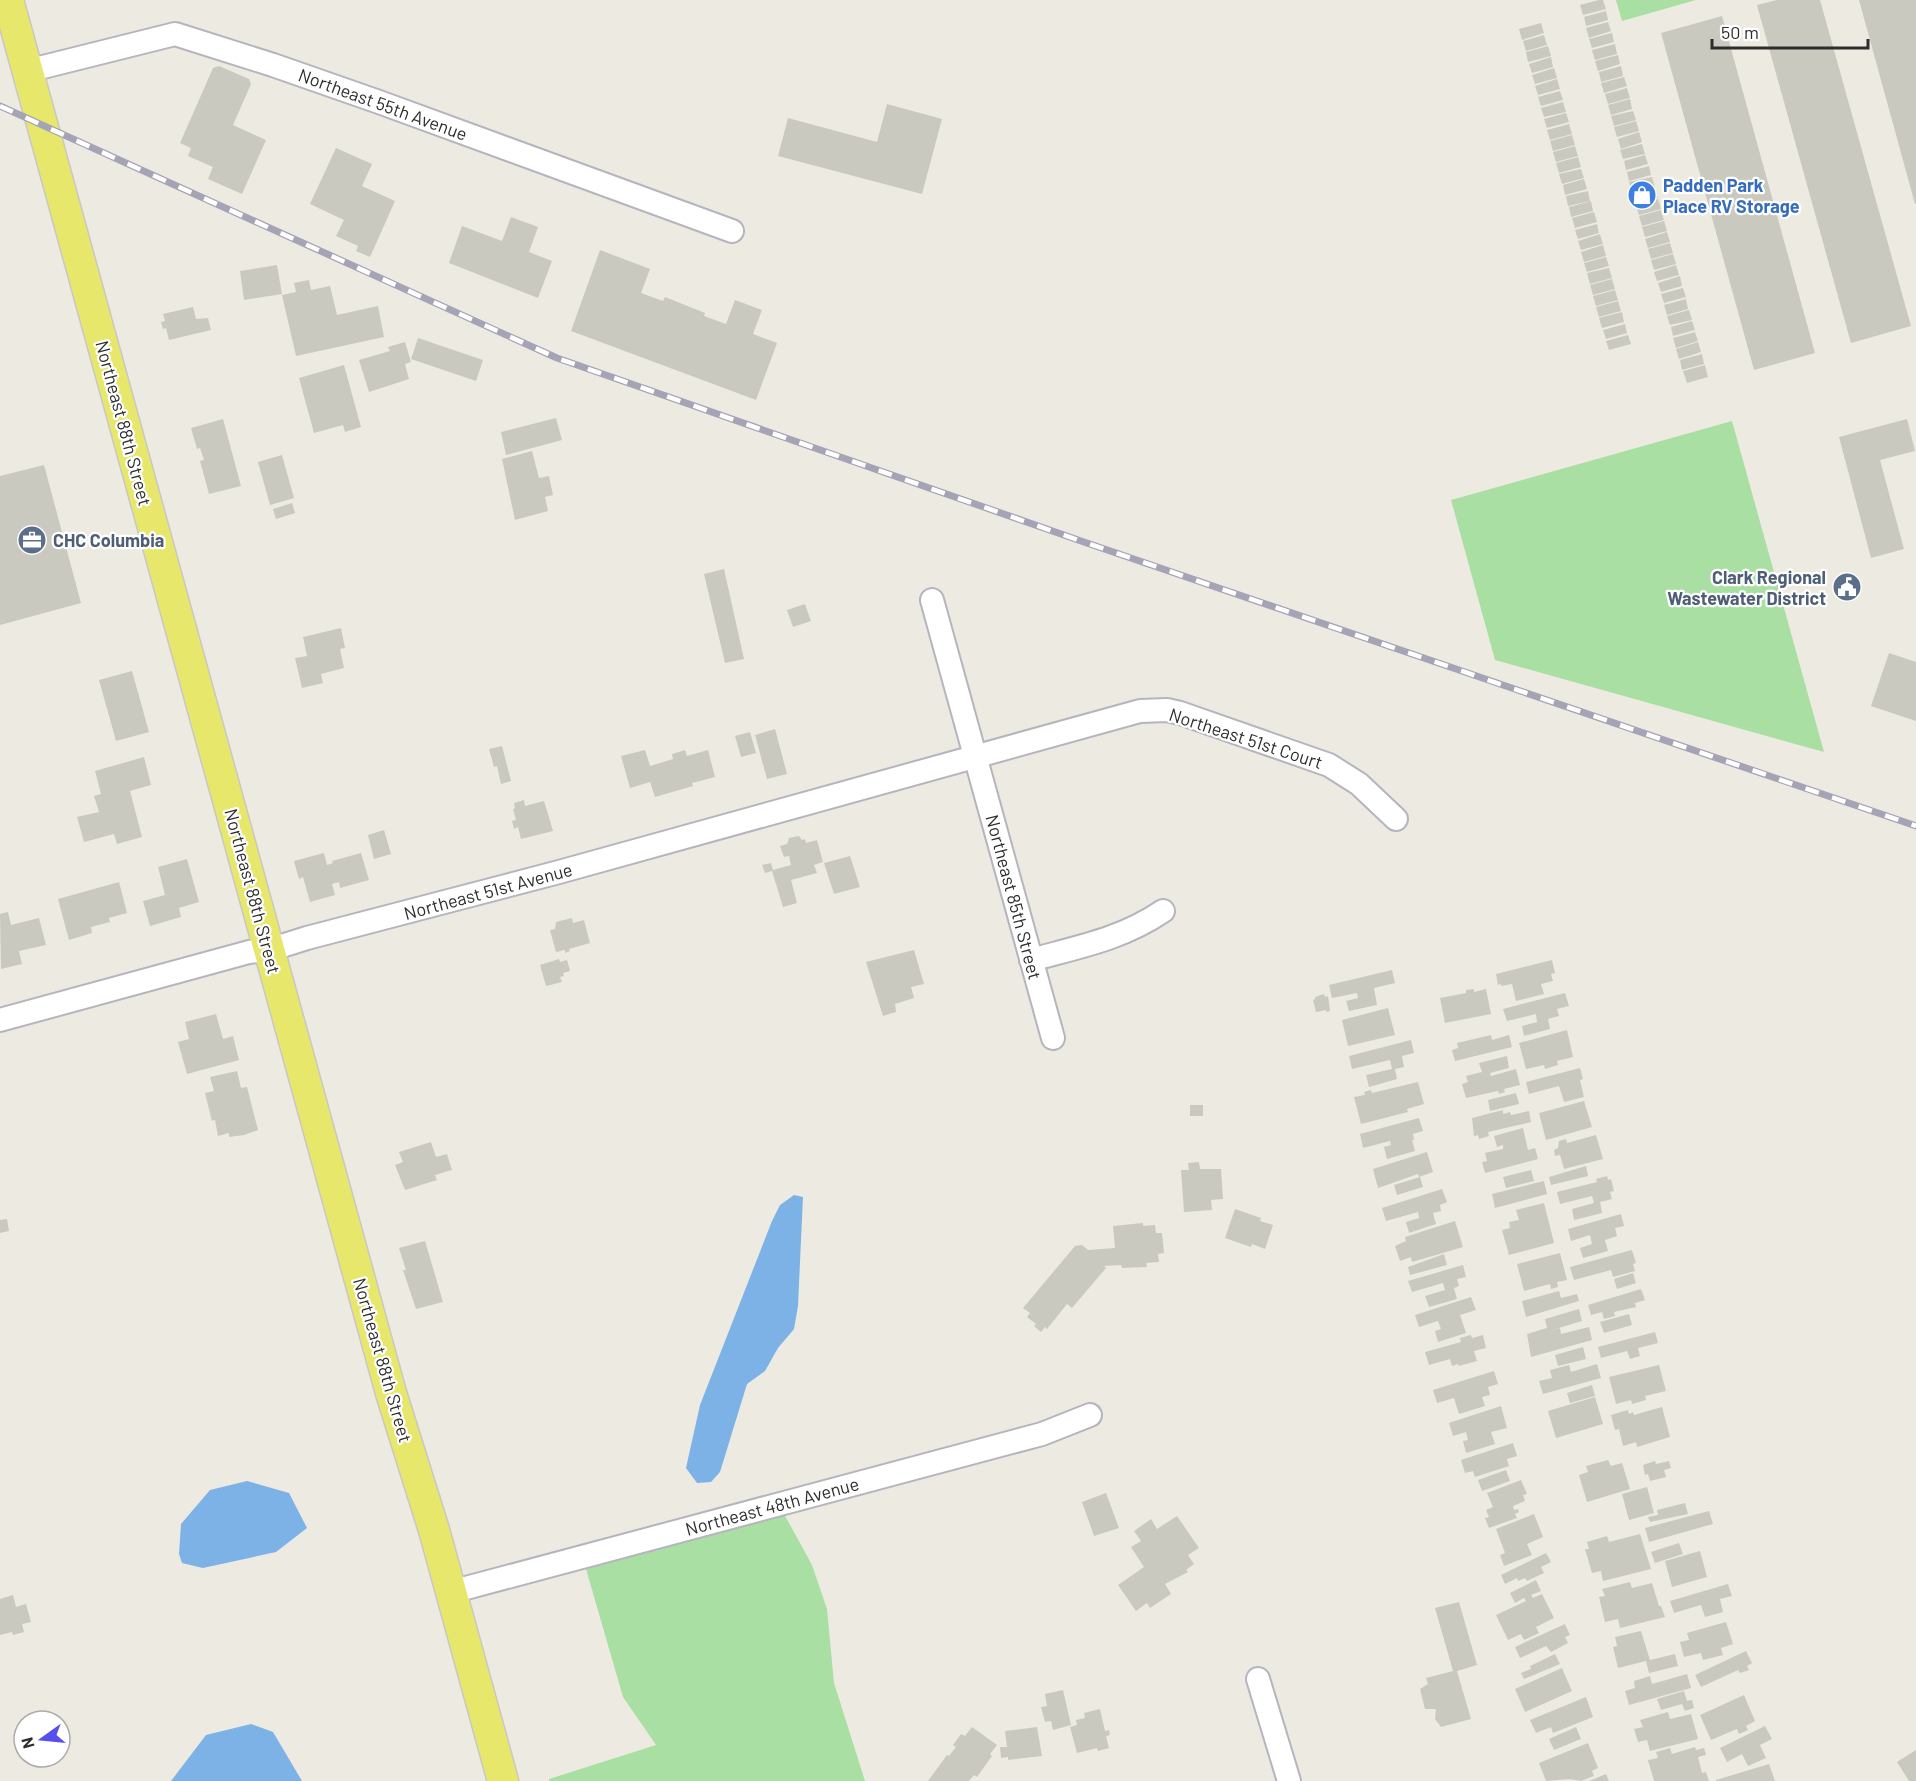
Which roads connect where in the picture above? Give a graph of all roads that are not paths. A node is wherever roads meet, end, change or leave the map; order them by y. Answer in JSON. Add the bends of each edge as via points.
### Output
{"nodes":[{"id":1,"x":8,"y":0,"type":"edge"},
{"id":2,"x":27,"y":71,"type":"junction"},
{"id":3,"x":732,"y":231,"type":"dead end"},
{"id":4,"x":932,"y":600,"type":"dead end"},
{"id":5,"x":975,"y":756,"type":"junction"},
{"id":6,"x":1396,"y":819,"type":"dead end"},
{"id":7,"x":1163,"y":911,"type":"dead end"},
{"id":8,"x":269,"y":950,"type":"junction"},
{"id":9,"x":1031,"y":960,"type":"junction"},
{"id":10,"x":0,"y":1020,"type":"edge"},
{"id":11,"x":1053,"y":1038,"type":"dead end"},
{"id":12,"x":1090,"y":1415,"type":"dead end"},
{"id":13,"x":451,"y":1592,"type":"junction"},
{"id":14,"x":1258,"y":1679,"type":"dead end"},
{"id":15,"x":503,"y":1781,"type":"edge"},
{"id":16,"x":1289,"y":1781,"type":"edge"}],
"edges":[{"from":1,"to":2,"type":"main road","name":"Northeast 88th Street"},
{"from":2,"to":3,"type":"street","name":"Northeast 55th Avenue","via":[[175,34],[368,98]]},
{"from":2,"to":8,"type":"main road","name":"Northeast 88th Street"},
{"from":4,"to":5,"type":"street","name":"Northeast 85th Street"},
{"from":5,"to":6,"type":"street","name":"Northeast 51st Court","via":[[1140,711],[1167,710],[1329,765],[1359,784]]},
{"from":5,"to":8,"type":"street","name":"Northeast 51st Avenue"},
{"from":5,"to":9,"type":"street","name":"Northeast 85th Street"},
{"from":7,"to":9,"type":"street","via":[[1120,935]]},
{"from":8,"to":10,"type":"street","name":"Northeast 51st Avenue","via":[[249,952]]},
{"from":8,"to":13,"type":"main road","name":"Northeast 88th Street","via":[[391,1393]]},
{"from":9,"to":11,"type":"street","name":"Northeast 85th Street"},
{"from":12,"to":13,"type":"street","name":"Northeast 48th Avenue","via":[[1042,1434]]},
{"from":13,"to":15,"type":"main road","name":"Northeast 88th Street"},
{"from":14,"to":16,"type":"street"}]}
